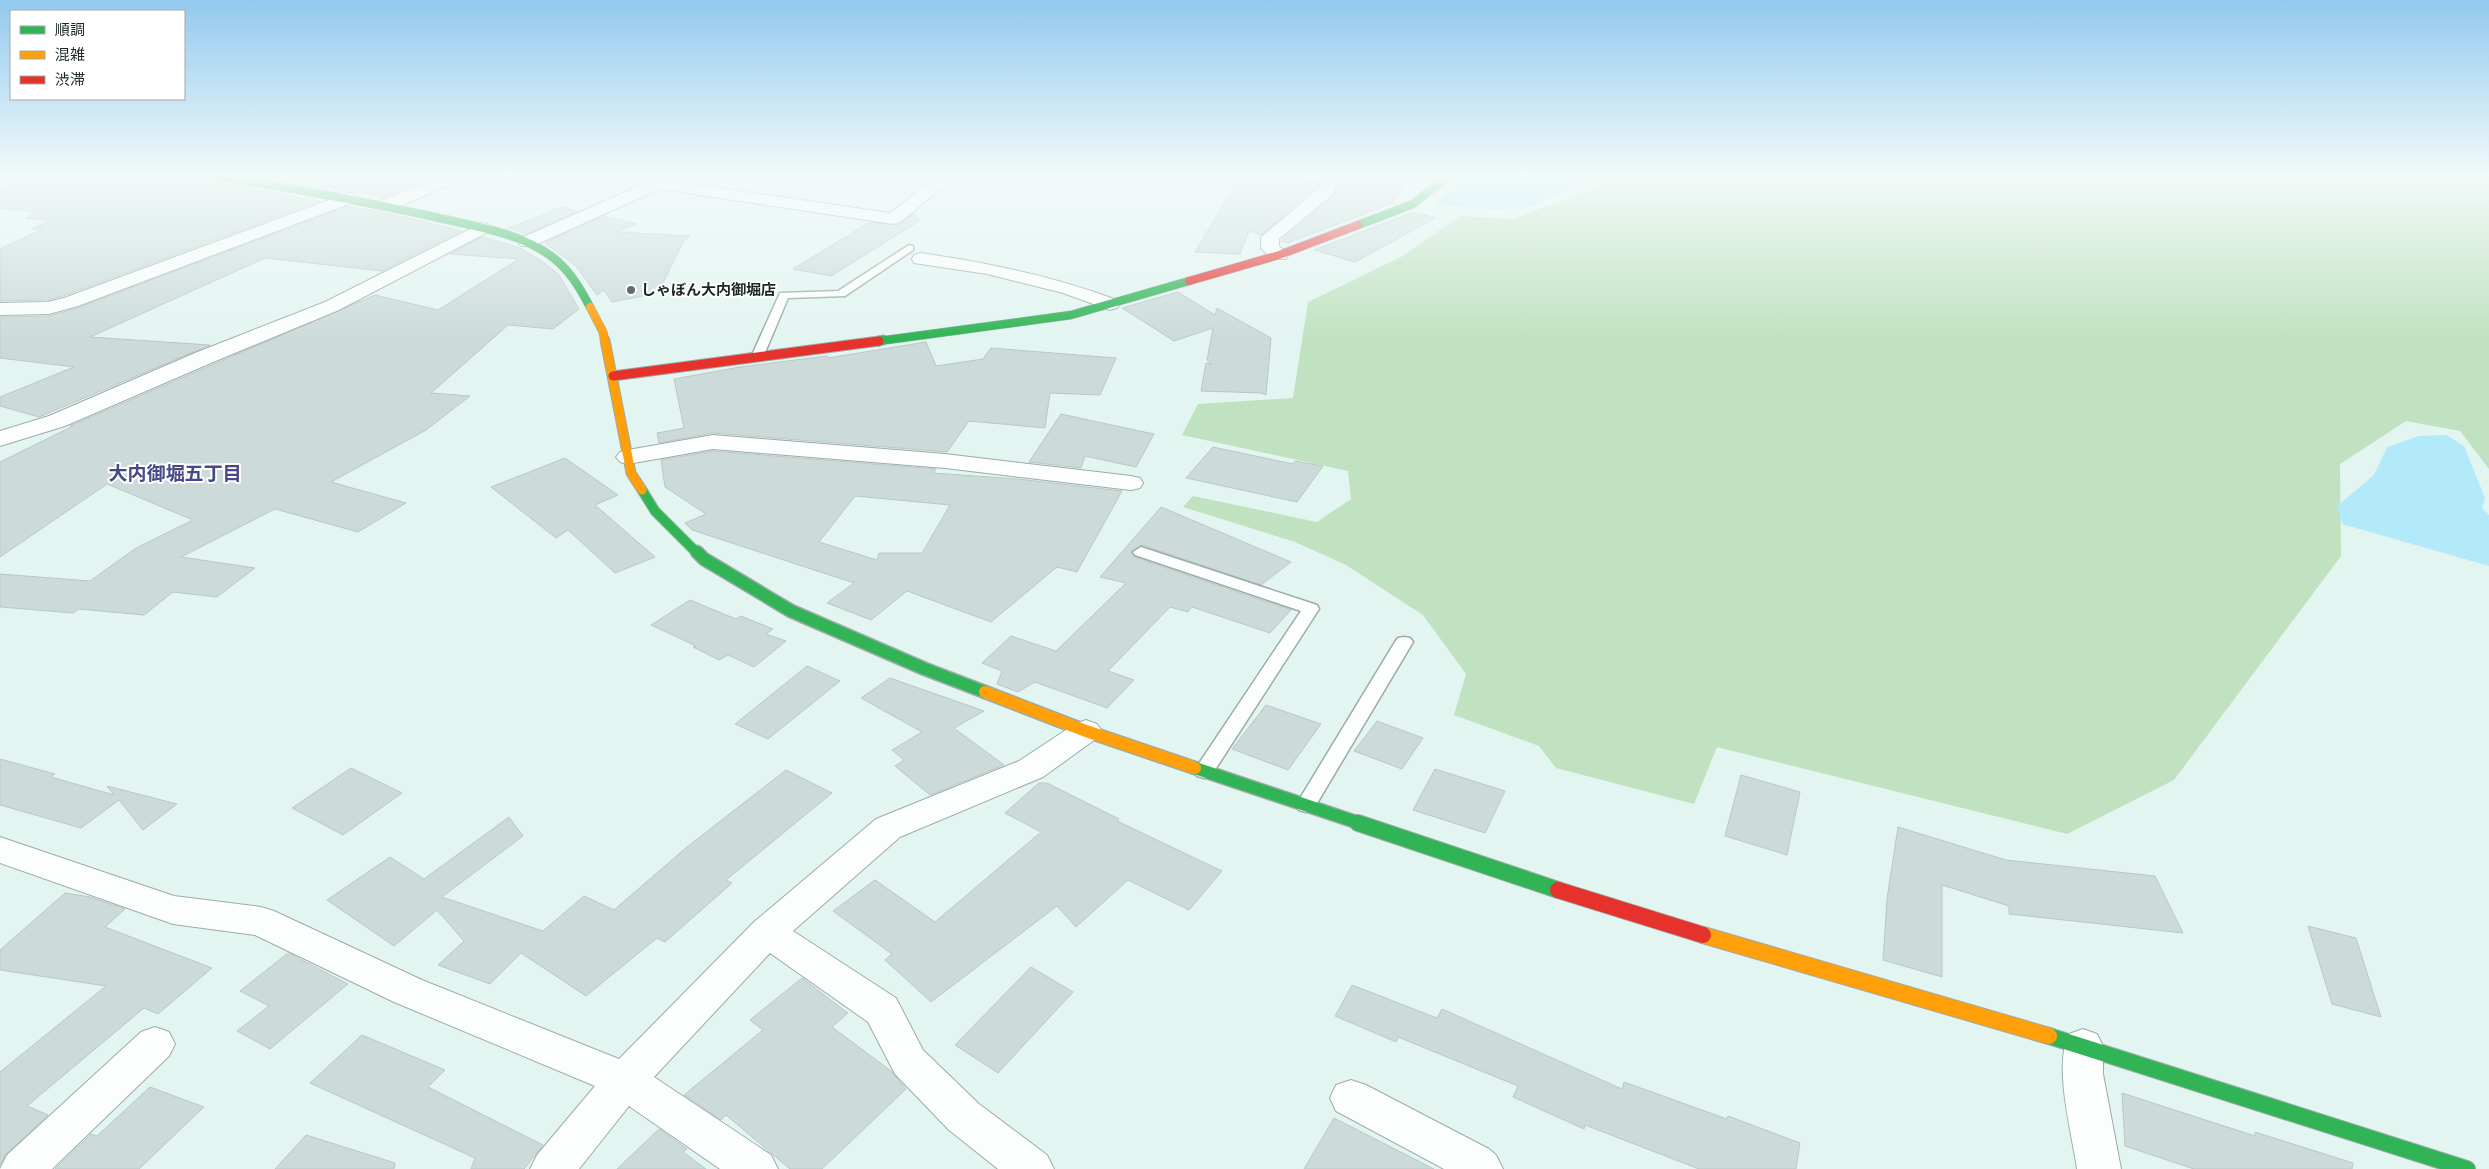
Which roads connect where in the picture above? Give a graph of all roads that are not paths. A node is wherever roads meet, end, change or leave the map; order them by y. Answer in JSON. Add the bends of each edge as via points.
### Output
{"nodes":[{"id":1,"x":264,"y":230,"type":"edge"},
{"id":2,"x":479,"y":230,"type":"edge"},
{"id":3,"x":487,"y":230,"type":"edge"},
{"id":4,"x":556,"y":230,"type":"edge"},
{"id":5,"x":1279,"y":230,"type":"edge"},
{"id":6,"x":1345,"y":230,"type":"edge"},
{"id":7,"x":527,"y":242,"type":"junction"},
{"id":8,"x":915,"y":253,"type":"joint"},
{"id":9,"x":1278,"y":255,"type":"junction"},
{"id":10,"x":1110,"y":304,"type":"junction"},
{"id":11,"x":0,"y":309,"type":"edge"},
{"id":12,"x":758,"y":355,"type":"junction"},
{"id":13,"x":613,"y":376,"type":"junction"},
{"id":14,"x":0,"y":439,"type":"edge"},
{"id":15,"x":628,"y":457,"type":"junction"},
{"id":16,"x":1131,"y":483,"type":"dead end"},
{"id":17,"x":1141,"y":552,"type":"dead end"},
{"id":18,"x":1404,"y":642,"type":"dead end"},
{"id":19,"x":1086,"y":731,"type":"junction"},
{"id":20,"x":1204,"y":771,"type":"junction"},
{"id":21,"x":1306,"y":805,"type":"junction"},
{"id":22,"x":0,"y":850,"type":"edge"},
{"id":23,"x":768,"y":932,"type":"junction"},
{"id":24,"x":155,"y":1044,"type":"dead end"},
{"id":25,"x":2083,"y":1046,"type":"junction"},
{"id":26,"x":625,"y":1080,"type":"junction"},
{"id":27,"x":1351,"y":1098,"type":"dead end"},
{"id":28,"x":22,"y":1169,"type":"edge"},
{"id":29,"x":552,"y":1169,"type":"edge"},
{"id":30,"x":756,"y":1169,"type":"edge"},
{"id":31,"x":1032,"y":1169,"type":"edge"},
{"id":32,"x":1481,"y":1169,"type":"edge"},
{"id":33,"x":2099,"y":1169,"type":"edge"},
{"id":34,"x":2467,"y":1169,"type":"edge"}],
"edges":[{"from":1,"to":11,"type":"street","via":[[71,302],[49,308]]},
{"from":2,"to":14,"type":"street","via":[[332,306],[57,421]]},
{"from":3,"to":7,"type":"street"},
{"from":4,"to":7,"type":"street"},
{"from":5,"to":9,"type":"street","via":[[1270,237],[1270,248]]},
{"from":6,"to":9,"type":"street"},
{"from":7,"to":13,"type":"street","via":[[567,270],[582,291],[603,332]]},
{"from":8,"to":10,"type":"street","via":[[1070,289]]},
{"from":8,"to":12,"type":"lane","via":[[841,294],[784,295]]},
{"from":9,"to":10,"type":"street"},
{"from":10,"to":12,"type":"street","via":[[1062,316]]},
{"from":12,"to":13,"type":"street"},
{"from":13,"to":15,"type":"street"},
{"from":15,"to":16,"type":"street","via":[[713,442],[945,461]]},
{"from":15,"to":19,"type":"street","via":[[631,472],[655,511],[704,559],[800,614],[924,669]]},
{"from":17,"to":20,"type":"lane","via":[[1311,609]]},
{"from":18,"to":21,"type":"lane"},
{"from":19,"to":20,"type":"street"},
{"from":19,"to":23,"type":"street","via":[[1031,769],[888,828]]},
{"from":20,"to":21,"type":"street"},
{"from":21,"to":25,"type":"street","via":[[1615,909]]},
{"from":22,"to":26,"type":"street","via":[[174,910],[261,921],[408,992]]},
{"from":23,"to":26,"type":"street"},
{"from":23,"to":31,"type":"street","via":[[882,1010],[909,1062],[964,1117]]},
{"from":24,"to":28,"type":"street"},
{"from":25,"to":33,"type":"street","via":[[2083,1074]]},
{"from":25,"to":34,"type":"street"},
{"from":26,"to":29,"type":"street"},
{"from":26,"to":30,"type":"street"},
{"from":27,"to":32,"type":"street"}]}
